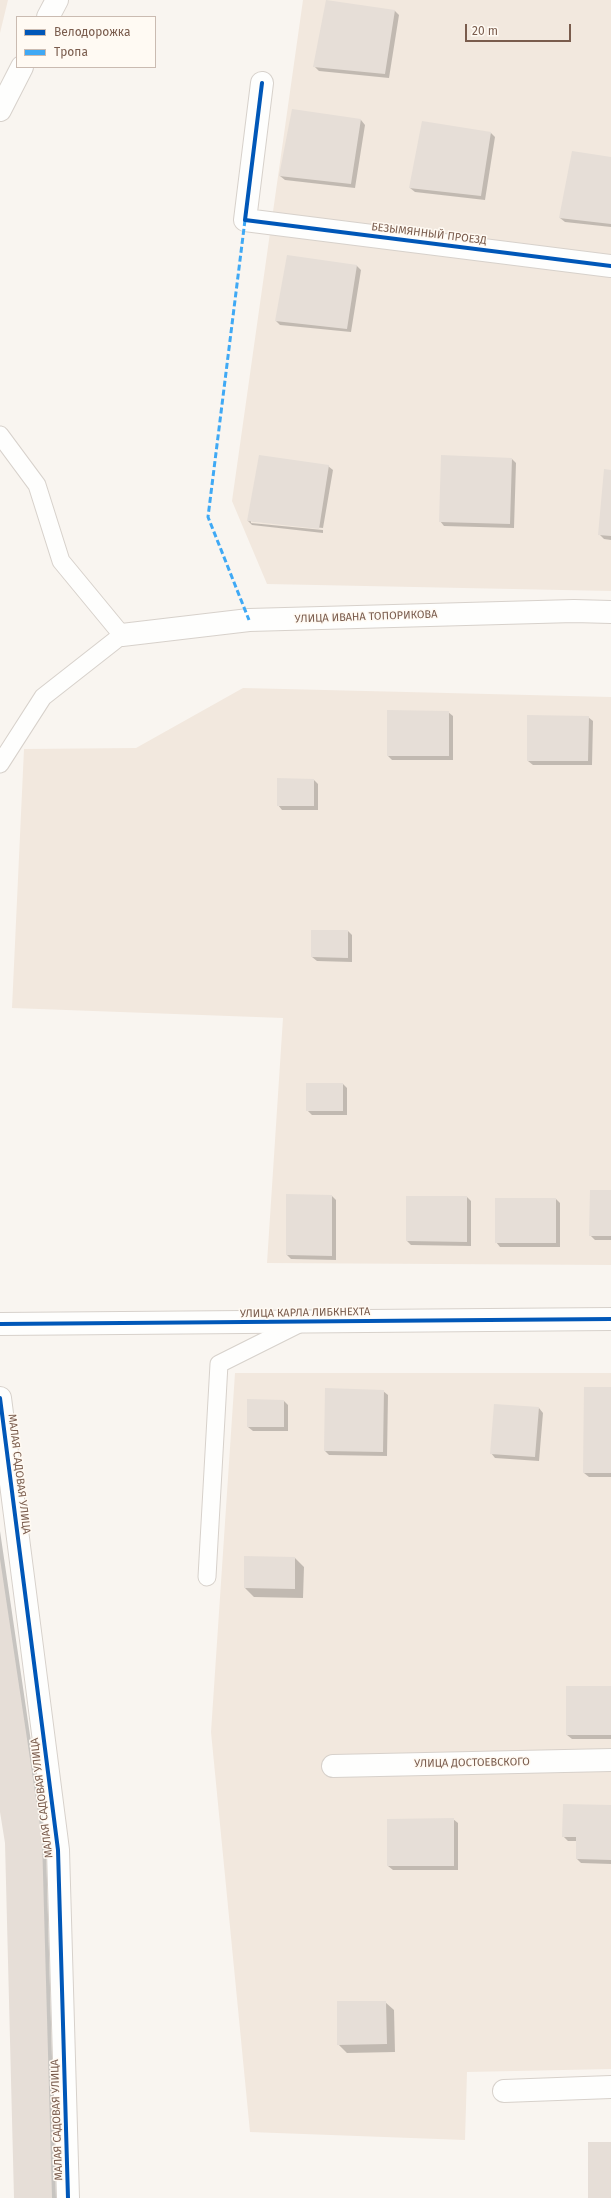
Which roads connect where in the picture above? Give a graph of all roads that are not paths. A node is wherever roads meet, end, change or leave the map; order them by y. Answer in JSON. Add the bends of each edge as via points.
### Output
{"nodes":[{"id":1,"x":56,"y":0,"type":"edge"},
{"id":2,"x":48,"y":16,"type":"edge"},
{"id":3,"x":21,"y":68,"type":"edge"},
{"id":4,"x":262,"y":83,"type":"dead end"},
{"id":5,"x":0,"y":110,"type":"edge"},
{"id":6,"x":611,"y":266,"type":"edge"},
{"id":7,"x":0,"y":435,"type":"edge"},
{"id":8,"x":611,"y":612,"type":"edge"},
{"id":9,"x":122,"y":635,"type":"junction"},
{"id":10,"x":0,"y":764,"type":"edge"},
{"id":11,"x":611,"y":1319,"type":"edge"},
{"id":12,"x":305,"y":1322,"type":"junction"},
{"id":13,"x":0,"y":1324,"type":"edge"},
{"id":14,"x":0,"y":1398,"type":"edge"},
{"id":15,"x":207,"y":1576,"type":"dead end"},
{"id":16,"x":611,"y":1760,"type":"edge"},
{"id":17,"x":333,"y":1766,"type":"dead end"},
{"id":18,"x":611,"y":2087,"type":"edge"},
{"id":19,"x":504,"y":2091,"type":"dead end"},
{"id":20,"x":68,"y":2198,"type":"edge"}],
"edges":[{"from":1,"to":2,"type":"street"},
{"from":3,"to":5,"type":"street"},
{"from":4,"to":6,"type":"street","name":"БЕЗЫМЯННЫЙ ПРОЕЗД","via":[[245,220]]},
{"from":7,"to":9,"type":"lane","via":[[37,486],[61,561]]},
{"from":8,"to":9,"type":"street","name":"УЛИЦА ИВАНА ТОПОРИКОВА","via":[[249,620]]},
{"from":9,"to":10,"type":"lane","via":[[43,697]]},
{"from":11,"to":12,"type":"street","name":"УЛИЦА КАРЛА ЛИБКНЕХТА"},
{"from":12,"to":13,"type":"street","name":"УЛИЦА КАРЛА ЛИБКНЕХТА"},
{"from":12,"to":15,"type":"lane","via":[[218,1364]]},
{"from":14,"to":20,"type":"street","name":"МАЛАЯ САДОВАЯ УЛИЦА","via":[[58,1850]]},
{"from":16,"to":17,"type":"street","name":"УЛИЦА ДОСТОЕВСКОГО"},
{"from":18,"to":19,"type":"street"}]}
